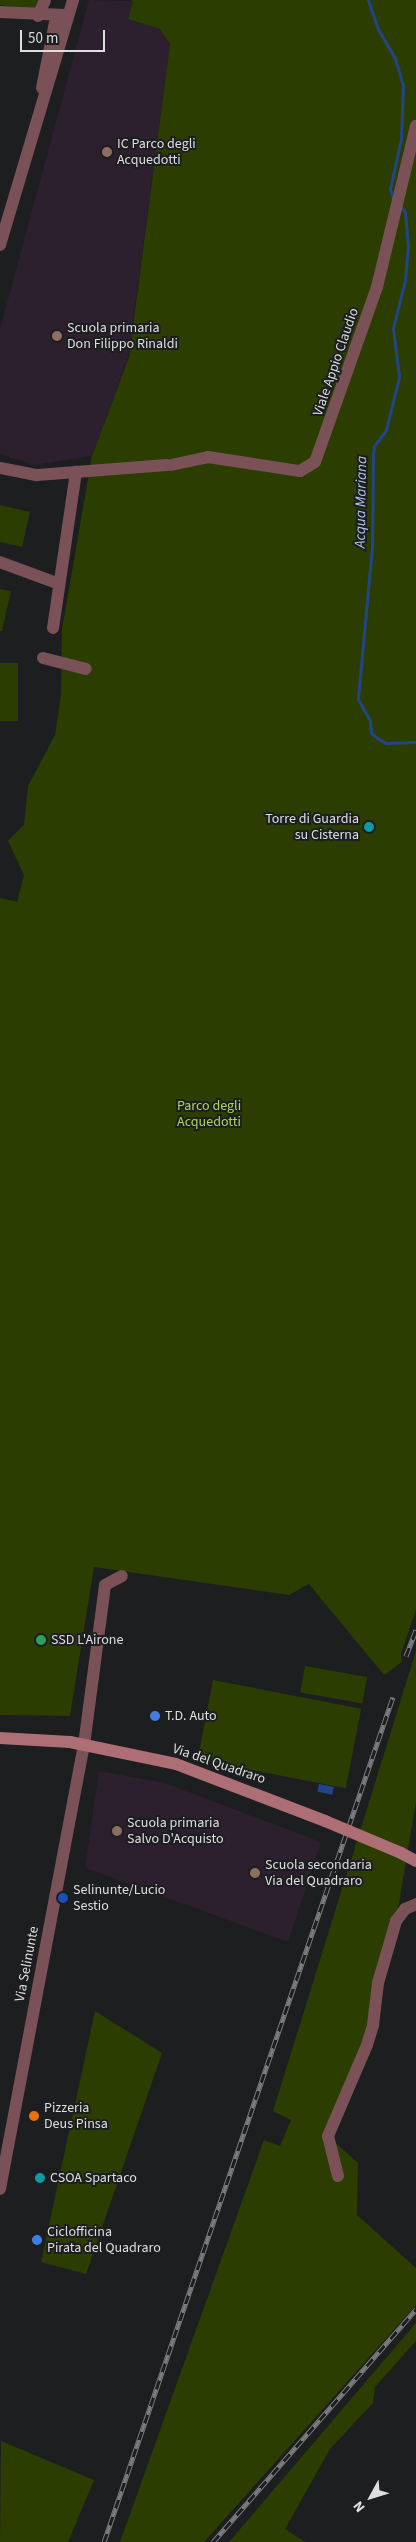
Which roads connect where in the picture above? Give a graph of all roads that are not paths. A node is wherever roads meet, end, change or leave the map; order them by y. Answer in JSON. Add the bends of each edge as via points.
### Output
{"nodes":[{"id":1,"x":45,"y":0,"type":"edge"},
{"id":2,"x":73,"y":0,"type":"edge"},
{"id":3,"x":0,"y":12,"type":"edge"},
{"id":4,"x":63,"y":15,"type":"junction"},
{"id":5,"x":38,"y":16,"type":"junction"},
{"id":6,"x":416,"y":126,"type":"edge"},
{"id":7,"x":0,"y":245,"type":"edge"},
{"id":8,"x":0,"y":468,"type":"edge"},
{"id":9,"x":76,"y":472,"type":"junction"},
{"id":10,"x":0,"y":562,"type":"edge"},
{"id":11,"x":60,"y":584,"type":"junction"},
{"id":12,"x":53,"y":628,"type":"dead end"},
{"id":13,"x":43,"y":658,"type":"dead end"},
{"id":14,"x":86,"y":668,"type":"dead end"},
{"id":15,"x":122,"y":1576,"type":"dead end"},
{"id":16,"x":0,"y":1738,"type":"edge"},
{"id":17,"x":84,"y":1744,"type":"junction"},
{"id":18,"x":416,"y":1861,"type":"edge"},
{"id":19,"x":416,"y":1904,"type":"edge"},
{"id":20,"x":3,"y":2155,"type":"edge"},
{"id":21,"x":338,"y":2176,"type":"dead end"},
{"id":22,"x":0,"y":2189,"type":"edge"}],
"edges":[{"from":1,"to":5,"type":"street"},
{"from":2,"to":4,"type":"street"},
{"from":3,"to":5,"type":"street"},
{"from":4,"to":5,"type":"street"},
{"from":4,"to":7,"type":"street","via":[[44,72],[42,105]]},
{"from":6,"to":9,"type":"street","name":"Viale Appio Claudio","via":[[375,294],[316,462],[300,471],[208,457],[169,465]]},
{"from":8,"to":9,"type":"street","name":"Viale Appio Claudio","via":[[25,474]]},
{"from":9,"to":11,"type":"street"},
{"from":10,"to":11,"type":"street"},
{"from":11,"to":12,"type":"street"},
{"from":13,"to":14,"type":"street"},
{"from":15,"to":17,"type":"street","name":"Via Selinunte","via":[[105,1585]]},
{"from":16,"to":17,"type":"main road","name":"Via del Quadraro"},
{"from":17,"to":18,"type":"main road","name":"Via del Quadraro","bridge":true,"via":[[186,1766]]},
{"from":17,"to":20,"type":"street","name":"Via Selinunte"},
{"from":19,"to":21,"type":"street","via":[[405,1909],[396,1921],[378,1984],[367,2045],[328,2136]]},
{"from":20,"to":22,"type":"street","name":"Via Selinunte"}]}
